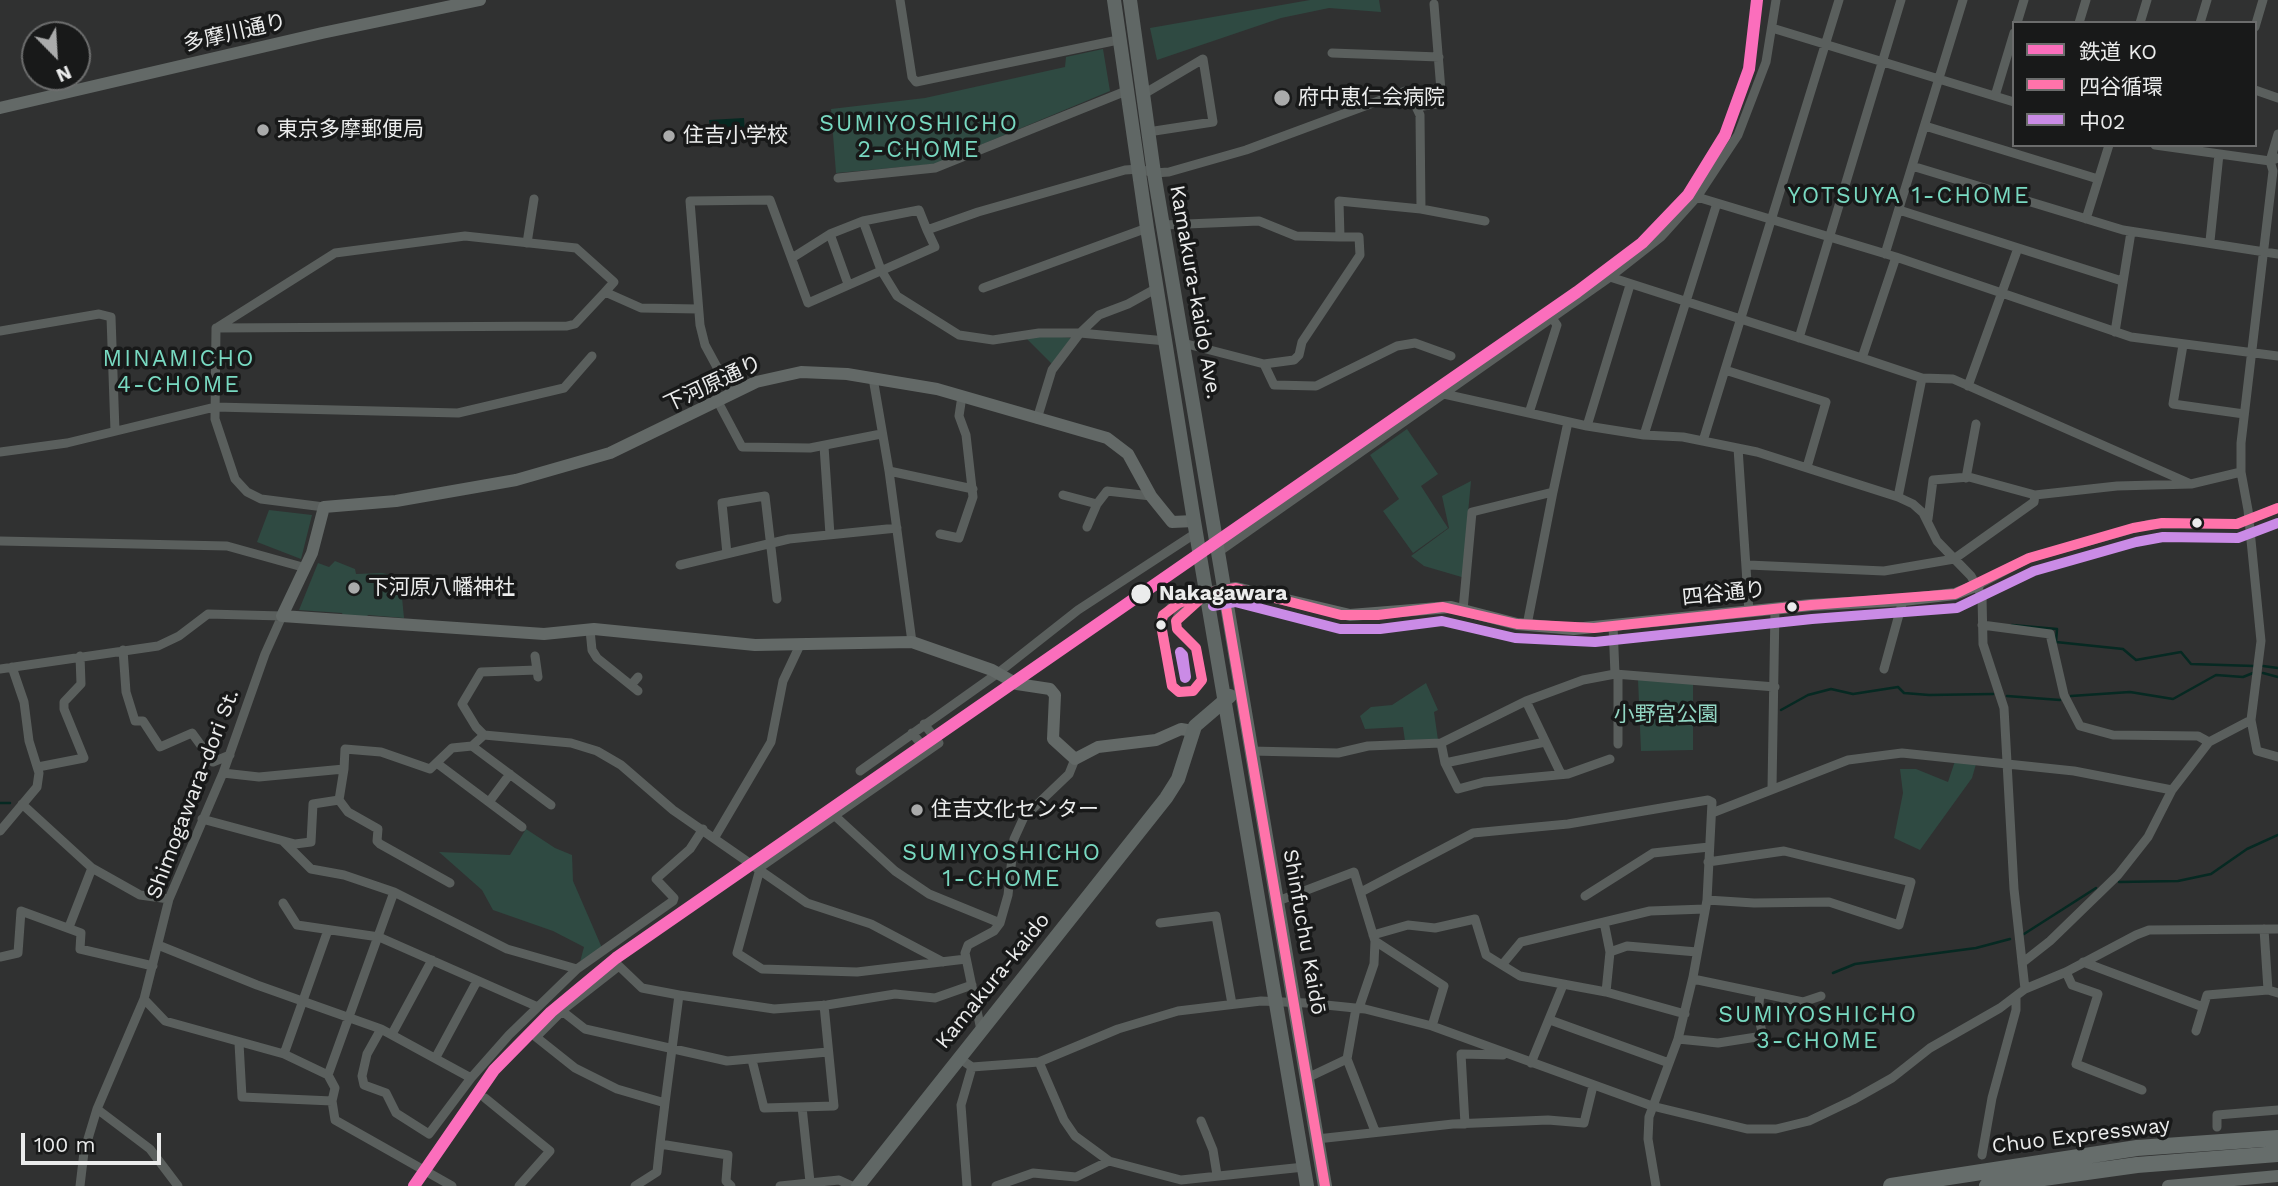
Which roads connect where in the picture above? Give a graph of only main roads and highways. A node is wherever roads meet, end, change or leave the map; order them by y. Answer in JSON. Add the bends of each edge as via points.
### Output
{"nodes":[{"id":1,"x":1114,"y":0,"type":"edge"},
{"id":2,"x":1129,"y":0,"type":"edge"},
{"id":3,"x":1148,"y":132,"type":"junction"},
{"id":4,"x":1135,"y":142,"type":"junction"},
{"id":5,"x":1207,"y":593,"type":"joint"},
{"id":6,"x":1240,"y":684,"type":"junction"},
{"id":7,"x":1226,"y":699,"type":"junction"},
{"id":8,"x":2278,"y":1138,"type":"edge"},
{"id":9,"x":2278,"y":1154,"type":"edge"},
{"id":10,"x":858,"y":1186,"type":"edge"},
{"id":11,"x":1307,"y":1186,"type":"edge"},
{"id":12,"x":1325,"y":1186,"type":"edge"},
{"id":13,"x":1891,"y":1186,"type":"edge"},
{"id":14,"x":1987,"y":1186,"type":"edge"}],
"edges":[{"from":1,"to":4,"type":"main road","name":"Kamakura-kaido Ave."},
{"from":2,"to":3,"type":"main road","name":"Kamakura-kaido Ave."},
{"from":3,"to":4,"type":"main road","via":[[1144,143]]},
{"from":3,"to":6,"type":"main road","name":"Kamakura-kaido Ave."},
{"from":4,"to":5,"type":"main road","name":"Kamakura-kaido Ave."},
{"from":5,"to":7,"type":"main road","name":"Shinfuchu Kaidō"},
{"from":6,"to":7,"type":"main road","name":"Kamakura-kaido"},
{"from":6,"to":12,"type":"main road","name":"Shinfuchu Kaidō"},
{"from":7,"to":10,"type":"main road","name":"Kamakura-kaido","via":[[1201,718],[1193,731],[1178,779],[1166,798]]},
{"from":7,"to":11,"type":"main road","name":"Shinfuchu Kaidō"},
{"from":8,"to":13,"type":"highway","name":"Chuo Expressway","bridge":true,"via":[[2137,1148]]},
{"from":9,"to":14,"type":"highway","name":"Chuo Expressway","bridge":true,"via":[[2137,1165]]}]}
